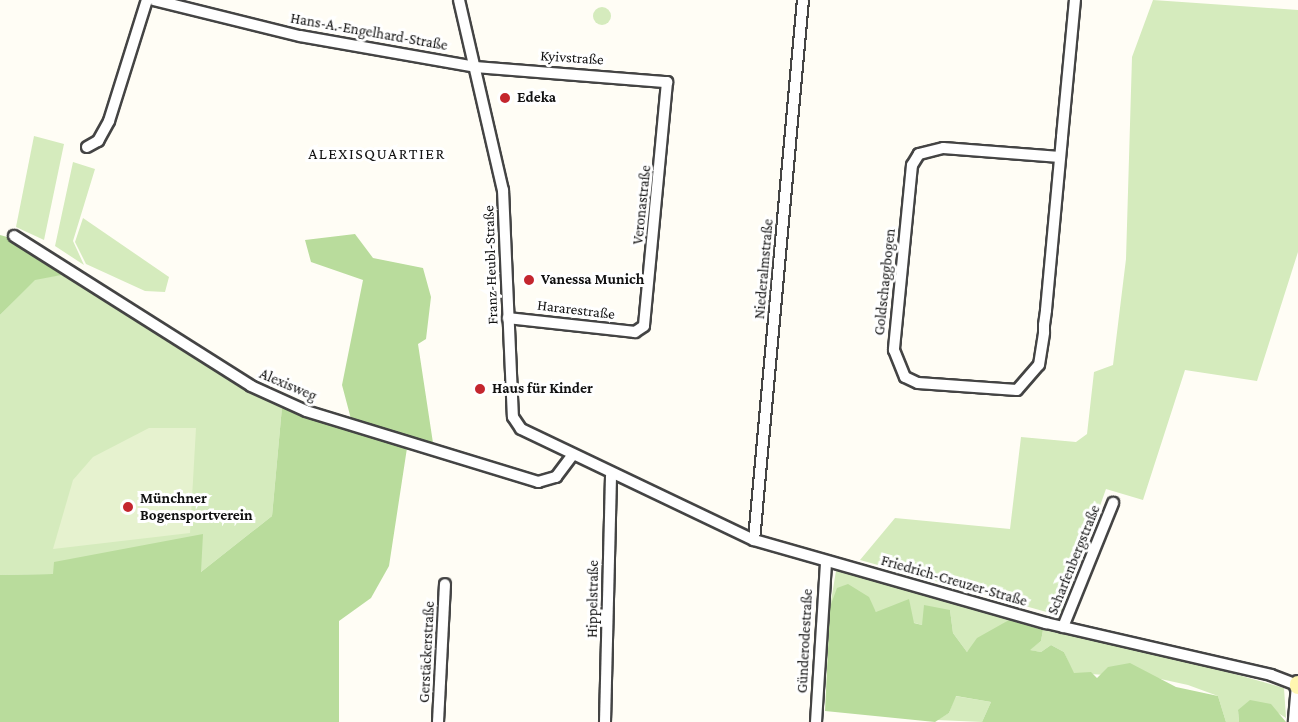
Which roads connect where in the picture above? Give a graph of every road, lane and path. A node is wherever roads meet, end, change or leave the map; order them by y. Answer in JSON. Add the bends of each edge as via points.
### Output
{"nodes":[{"id":1,"x":147,"y":0,"type":"edge"},
{"id":2,"x":154,"y":0,"type":"edge"},
{"id":3,"x":459,"y":0,"type":"edge"},
{"id":4,"x":803,"y":0,"type":"edge"},
{"id":5,"x":1075,"y":0,"type":"edge"},
{"id":6,"x":475,"y":67,"type":"junction"},
{"id":7,"x":667,"y":82,"type":"joint"},
{"id":8,"x":87,"y":147,"type":"dead end"},
{"id":9,"x":1060,"y":157,"type":"junction"},
{"id":10,"x":14,"y":236,"type":"dead end"},
{"id":11,"x":508,"y":318,"type":"junction"},
{"id":12,"x":640,"y":330,"type":"joint"},
{"id":13,"x":571,"y":457,"type":"junction"},
{"id":14,"x":611,"y":476,"type":"junction"},
{"id":15,"x":1113,"y":503,"type":"dead end"},
{"id":16,"x":754,"y":540,"type":"junction"},
{"id":17,"x":826,"y":561,"type":"junction"},
{"id":18,"x":445,"y":584,"type":"dead end"},
{"id":19,"x":1063,"y":627,"type":"junction"},
{"id":20,"x":1298,"y":685,"type":"edge"},
{"id":21,"x":438,"y":722,"type":"edge"},
{"id":22,"x":605,"y":722,"type":"edge"},
{"id":23,"x":816,"y":722,"type":"edge"},
{"id":24,"x":1294,"y":722,"type":"edge"}],
"edges":[{"from":1,"to":8,"type":"street","via":[[109,121],[98,141]]},
{"from":2,"to":6,"type":"street","name":"Hans-A.-Engelhard-Straße","via":[[300,36]]},
{"from":3,"to":6,"type":"street","name":"Franz-Heubl-Straße"},
{"from":4,"to":16,"type":"street","name":"Niederalmstraße"},
{"from":5,"to":9,"type":"street","name":"Goldschaggbogen"},
{"from":6,"to":7,"type":"street","name":"Kyivstraße"},
{"from":6,"to":11,"type":"street","name":"Franz-Heubl-Straße","via":[[503,190]]},
{"from":7,"to":12,"type":"street","name":"Veronastraße"},
{"from":9,"to":9,"type":"street","name":"Goldschaggbogen","via":[[1044,332],[1033,378],[1025,386],[1007,390],[918,383],[905,377],[894,350],[912,165],[919,154],[943,148]]},
{"from":10,"to":13,"type":"street","name":"Alexisweg","via":[[250,386],[306,411],[538,482],[556,477]]},
{"from":11,"to":12,"type":"street","name":"Hararestraße"},
{"from":11,"to":13,"type":"street","name":"Franz-Heubl-Straße","via":[[516,424]]},
{"from":13,"to":14,"type":"street","name":"Franz-Heubl-Straße"},
{"from":14,"to":16,"type":"street","name":"Friedrich-Creuzer-Straße"},
{"from":14,"to":22,"type":"street","name":"Hippelstraße"},
{"from":15,"to":19,"type":"street","name":"Scharfenbergstraße"},
{"from":16,"to":17,"type":"street","name":"Friedrich-Creuzer-Straße"},
{"from":17,"to":19,"type":"street","name":"Friedrich-Creuzer-Straße"},
{"from":17,"to":23,"type":"street","name":"Günderodestraße"},
{"from":18,"to":21,"type":"street","name":"Gerstäckerstraße"},
{"from":19,"to":20,"type":"street","name":"Friedrich-Creuzer-Straße","via":[[1170,647]]},
{"from":20,"to":24,"type":"street"}]}
